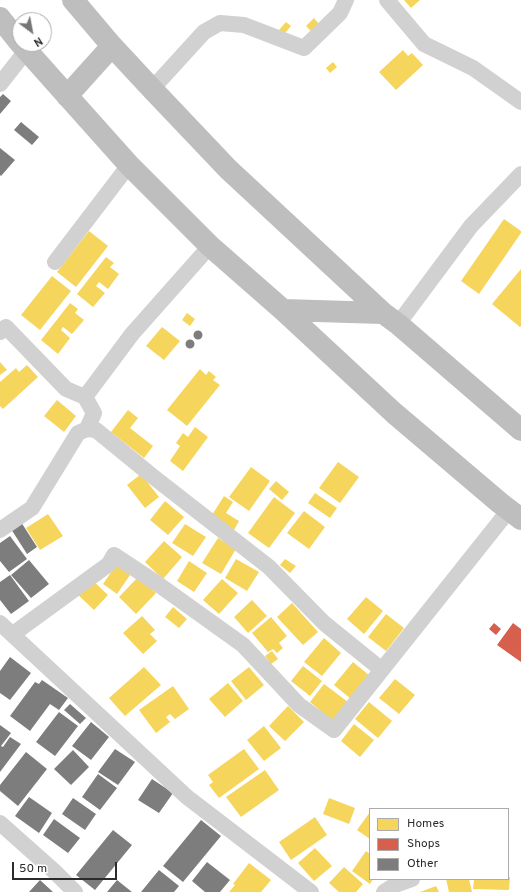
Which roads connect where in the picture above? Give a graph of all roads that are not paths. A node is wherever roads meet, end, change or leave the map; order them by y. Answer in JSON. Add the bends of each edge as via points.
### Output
{"nodes":[{"id":1,"x":73,"y":0,"type":"edge"},
{"id":2,"x":346,"y":0,"type":"edge"},
{"id":3,"x":387,"y":0,"type":"edge"},
{"id":4,"x":0,"y":18,"type":"edge"},
{"id":5,"x":12,"y":33,"type":"edge"},
{"id":6,"x":112,"y":46,"type":"junction"},
{"id":7,"x":19,"y":52,"type":"edge"},
{"id":8,"x":27,"y":52,"type":"edge"},
{"id":9,"x":0,"y":84,"type":"edge"},
{"id":10,"x":152,"y":89,"type":"junction"},
{"id":11,"x":67,"y":96,"type":"junction"},
{"id":12,"x":521,"y":102,"type":"edge"},
{"id":13,"x":129,"y":165,"type":"junction"},
{"id":14,"x":521,"y":174,"type":"edge"},
{"id":15,"x":210,"y":246,"type":"junction"},
{"id":16,"x":55,"y":262,"type":"dead end"},
{"id":17,"x":282,"y":310,"type":"junction"},
{"id":18,"x":391,"y":319,"type":"junction"},
{"id":19,"x":0,"y":332,"type":"edge"},
{"id":20,"x":85,"y":397,"type":"junction"},
{"id":21,"x":87,"y":429,"type":"junction"},
{"id":22,"x":521,"y":430,"type":"edge"},
{"id":23,"x":515,"y":514,"type":"edge"},
{"id":24,"x":0,"y":530,"type":"edge"},
{"id":25,"x":0,"y":623,"type":"edge"},
{"id":26,"x":12,"y":634,"type":"junction"},
{"id":27,"x":382,"y":670,"type":"junction"},
{"id":28,"x":0,"y":824,"type":"edge"},
{"id":29,"x":410,"y":880,"type":"edge"},
{"id":30,"x":392,"y":890,"type":"edge"},
{"id":31,"x":75,"y":892,"type":"edge"},
{"id":32,"x":311,"y":892,"type":"edge"}],
"edges":[{"from":1,"to":6,"type":"highway"},
{"from":2,"to":10,"type":"street","via":[[340,13],[304,48],[244,25],[220,23],[204,32]]},
{"from":3,"to":12,"type":"street","via":[[424,44],[473,68]]},
{"from":4,"to":5,"type":"highway"},
{"from":6,"to":10,"type":"highway"},
{"from":6,"to":11,"type":"highway"},
{"from":7,"to":9,"type":"street"},
{"from":8,"to":11,"type":"highway"},
{"from":10,"to":18,"type":"highway","via":[[228,169]]},
{"from":11,"to":13,"type":"highway"},
{"from":13,"to":15,"type":"highway"},
{"from":13,"to":16,"type":"street"},
{"from":14,"to":18,"type":"street","via":[[471,226]]},
{"from":15,"to":17,"type":"highway"},
{"from":15,"to":20,"type":"street","via":[[132,334]]},
{"from":17,"to":18,"type":"highway"},
{"from":17,"to":23,"type":"highway","via":[[394,412]]},
{"from":18,"to":22,"type":"highway"},
{"from":19,"to":20,"type":"street","via":[[6,327],[66,389]]},
{"from":20,"to":21,"type":"street","via":[[94,413]]},
{"from":21,"to":24,"type":"street","via":[[78,433],[32,508]]},
{"from":21,"to":27,"type":"street","via":[[96,430],[269,567],[324,623]]},
{"from":23,"to":27,"type":"street"},
{"from":25,"to":26,"type":"street"},
{"from":26,"to":27,"type":"street","via":[[109,564],[114,555],[243,645],[299,705],[334,730]]},
{"from":26,"to":32,"type":"street","via":[[187,797]]},
{"from":28,"to":31,"type":"street"},
{"from":29,"to":30,"type":"street"}]}
